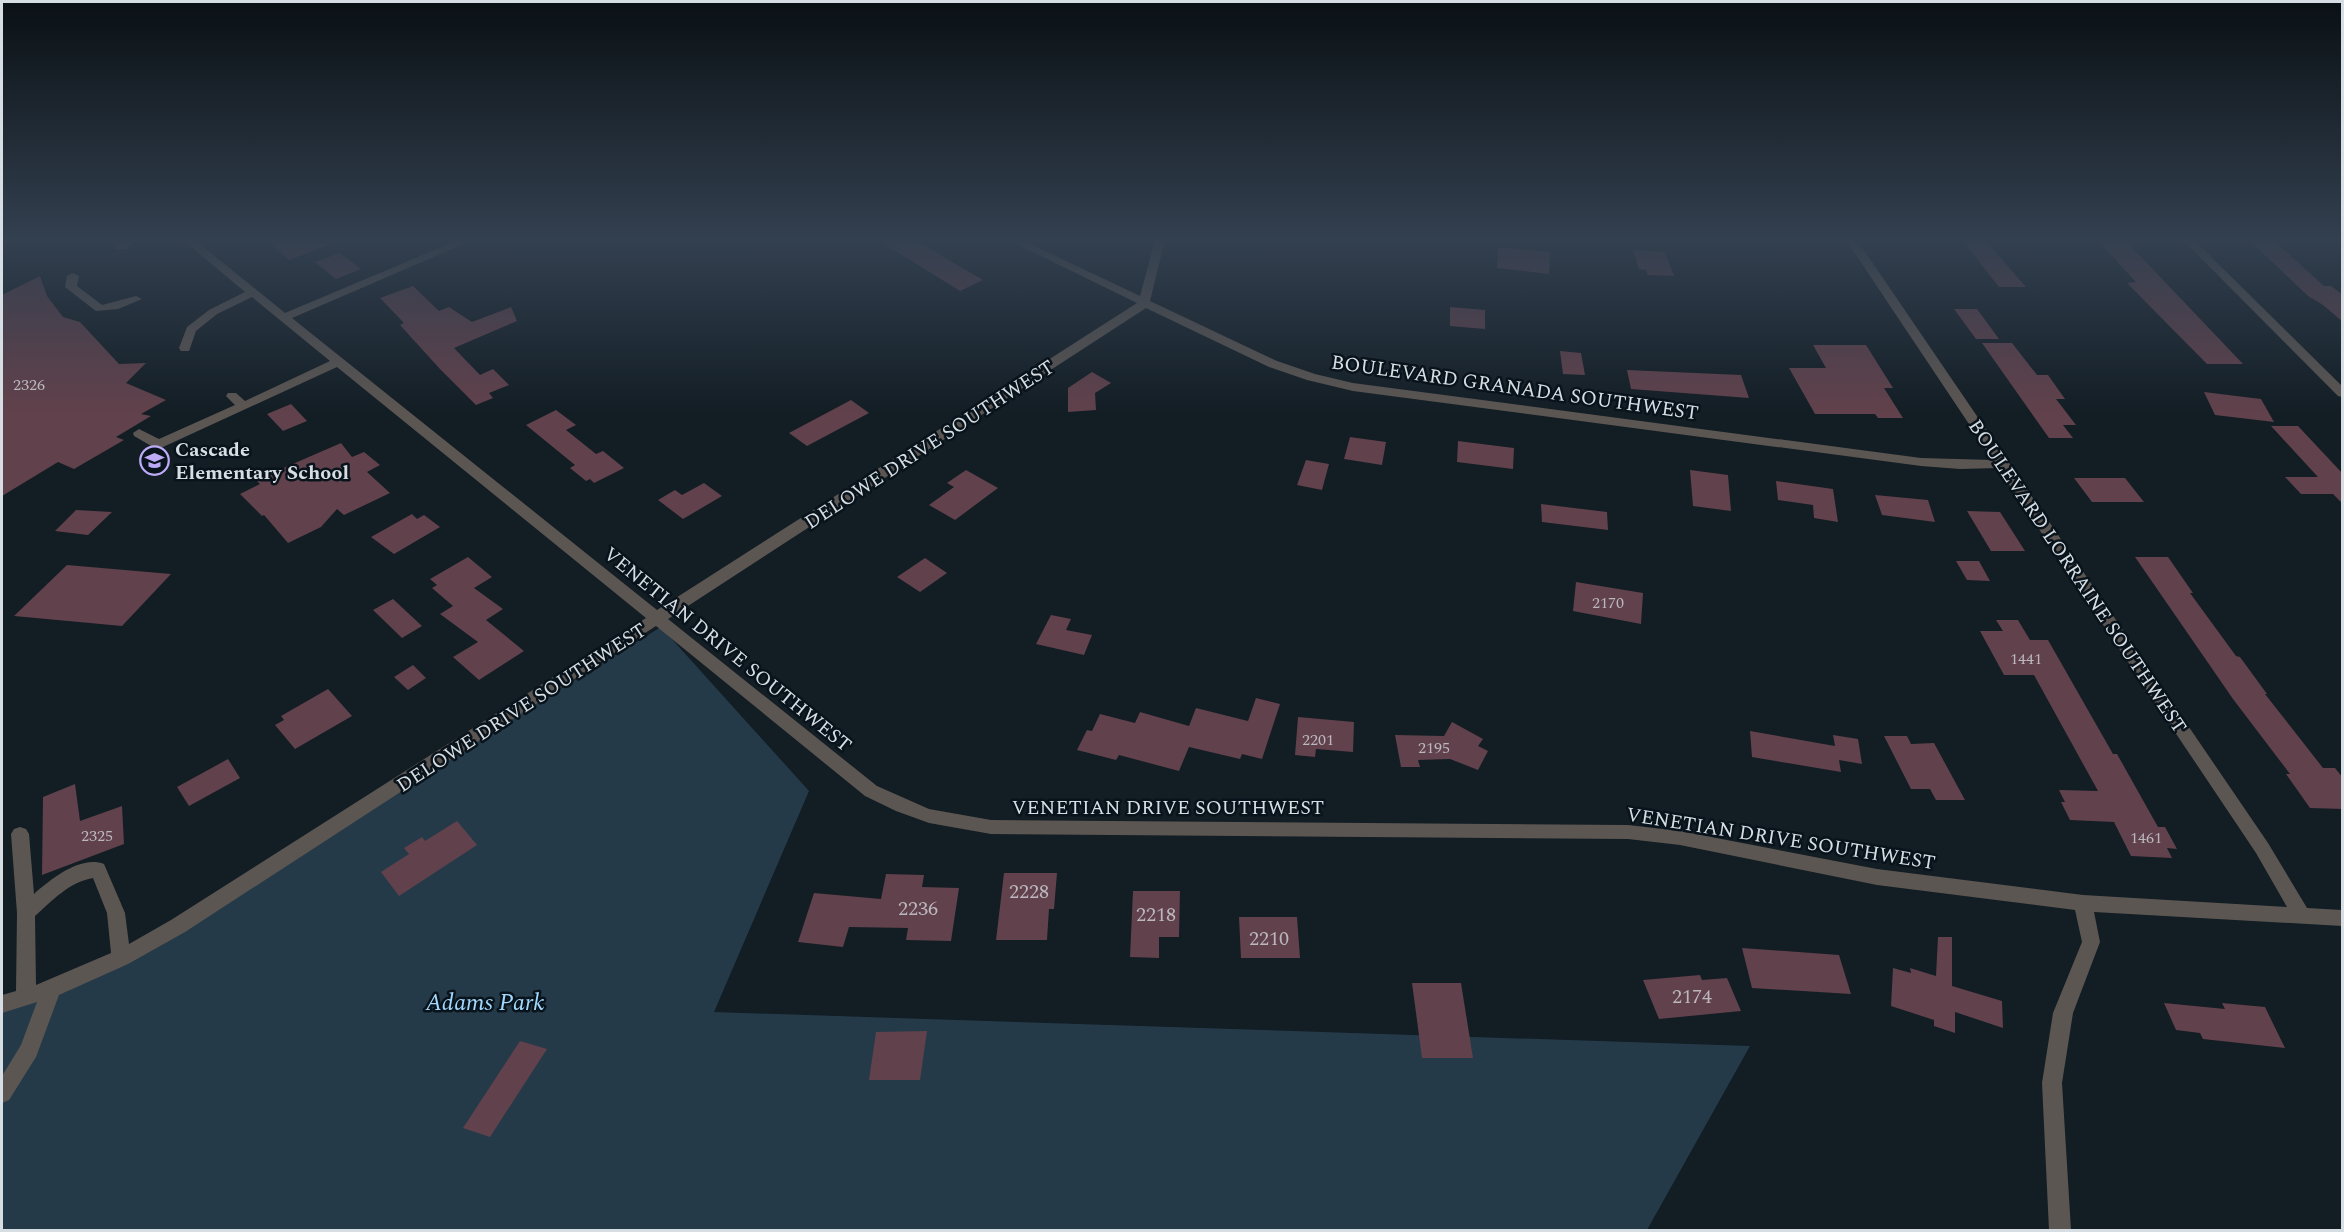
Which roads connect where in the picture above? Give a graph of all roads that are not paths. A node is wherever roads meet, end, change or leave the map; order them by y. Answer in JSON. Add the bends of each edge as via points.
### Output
{"nodes":[{"id":1,"x":85,"y":297,"type":"edge"},
{"id":2,"x":242,"y":297,"type":"edge"},
{"id":3,"x":257,"y":297,"type":"edge"},
{"id":4,"x":331,"y":297,"type":"edge"},
{"id":5,"x":1133,"y":297,"type":"edge"},
{"id":6,"x":1145,"y":297,"type":"edge"},
{"id":7,"x":1890,"y":297,"type":"edge"},
{"id":8,"x":2246,"y":297,"type":"edge"},
{"id":9,"x":136,"y":299,"type":"dead end"},
{"id":10,"x":1144,"y":303,"type":"junction"},
{"id":11,"x":285,"y":317,"type":"junction"},
{"id":12,"x":185,"y":348,"type":"dead end"},
{"id":13,"x":339,"y":361,"type":"junction"},
{"id":14,"x":2343,"y":393,"type":"edge"},
{"id":15,"x":232,"y":396,"type":"dead end"},
{"id":16,"x":244,"y":406,"type":"junction"},
{"id":17,"x":139,"y":433,"type":"dead end"},
{"id":18,"x":2002,"y":464,"type":"junction"},
{"id":19,"x":658,"y":619,"type":"junction"},
{"id":20,"x":20,"y":834,"type":"dead end"},
{"id":21,"x":2083,"y":903,"type":"junction"},
{"id":22,"x":26,"y":913,"type":"junction"},
{"id":23,"x":2301,"y":915,"type":"junction"},
{"id":24,"x":2343,"y":918,"type":"edge"},
{"id":25,"x":121,"y":958,"type":"junction"},
{"id":26,"x":52,"y":989,"type":"junction"},
{"id":27,"x":26,"y":997,"type":"junction"},
{"id":28,"x":2,"y":1004,"type":"edge"},
{"id":29,"x":2,"y":1093,"type":"edge"},
{"id":30,"x":2060,"y":1230,"type":"edge"}],
"edges":[{"from":1,"to":9,"type":"street","via":[[100,309]]},
{"from":2,"to":12,"type":"street","via":[[213,312],[191,330]]},
{"from":3,"to":11,"type":"street","name":"VENETIAN DRIVE SOUTHWEST"},
{"from":4,"to":11,"type":"street"},
{"from":5,"to":10,"type":"street","name":"BOULEVARD GRANADA SOUTHWEST"},
{"from":6,"to":10,"type":"street"},
{"from":7,"to":18,"type":"street","name":"BOULEVARD LORRAINE SOUTHWEST"},
{"from":8,"to":14,"type":"street"},
{"from":10,"to":18,"type":"street","name":"BOULEVARD GRANADA SOUTHWEST","via":[[1273,364],[1353,387],[1921,462]]},
{"from":10,"to":19,"type":"street","name":"DELOWE DRIVE SOUTHWEST"},
{"from":11,"to":13,"type":"street","name":"VENETIAN DRIVE SOUTHWEST"},
{"from":13,"to":16,"type":"street"},
{"from":13,"to":19,"type":"street","name":"VENETIAN DRIVE SOUTHWEST"},
{"from":15,"to":16,"type":"street"},
{"from":16,"to":17,"type":"street","via":[[158,444]]},
{"from":18,"to":23,"type":"street","name":"BOULEVARD LORRAINE SOUTHWEST","via":[[2262,848]]},
{"from":19,"to":21,"type":"street","name":"VENETIAN DRIVE SOUTHWEST","via":[[871,791],[904,809],[942,821],[991,826],[1629,832],[1680,838],[1877,877]]},
{"from":19,"to":25,"type":"street","name":"DELOWE DRIVE SOUTHWEST","via":[[178,926]]},
{"from":20,"to":22,"type":"street"},
{"from":21,"to":23,"type":"street","name":"VENETIAN DRIVE SOUTHWEST"},
{"from":21,"to":30,"type":"street","via":[[2091,942],[2063,1013],[2052,1083]]},
{"from":22,"to":25,"type":"street","via":[[58,883],[82,870],[98,869],[116,914]]},
{"from":22,"to":27,"type":"street"},
{"from":23,"to":24,"type":"street","name":"VENETIAN DRIVE SOUTHWEST"},
{"from":25,"to":26,"type":"street","name":"DELOWE DRIVE SOUTHWEST"},
{"from":26,"to":27,"type":"street","name":"DELOWE DRIVE SOUTHWEST"},
{"from":26,"to":29,"type":"street","via":[[29,1050]]},
{"from":27,"to":28,"type":"street","name":"DELOWE DRIVE SOUTHWEST"}]}
